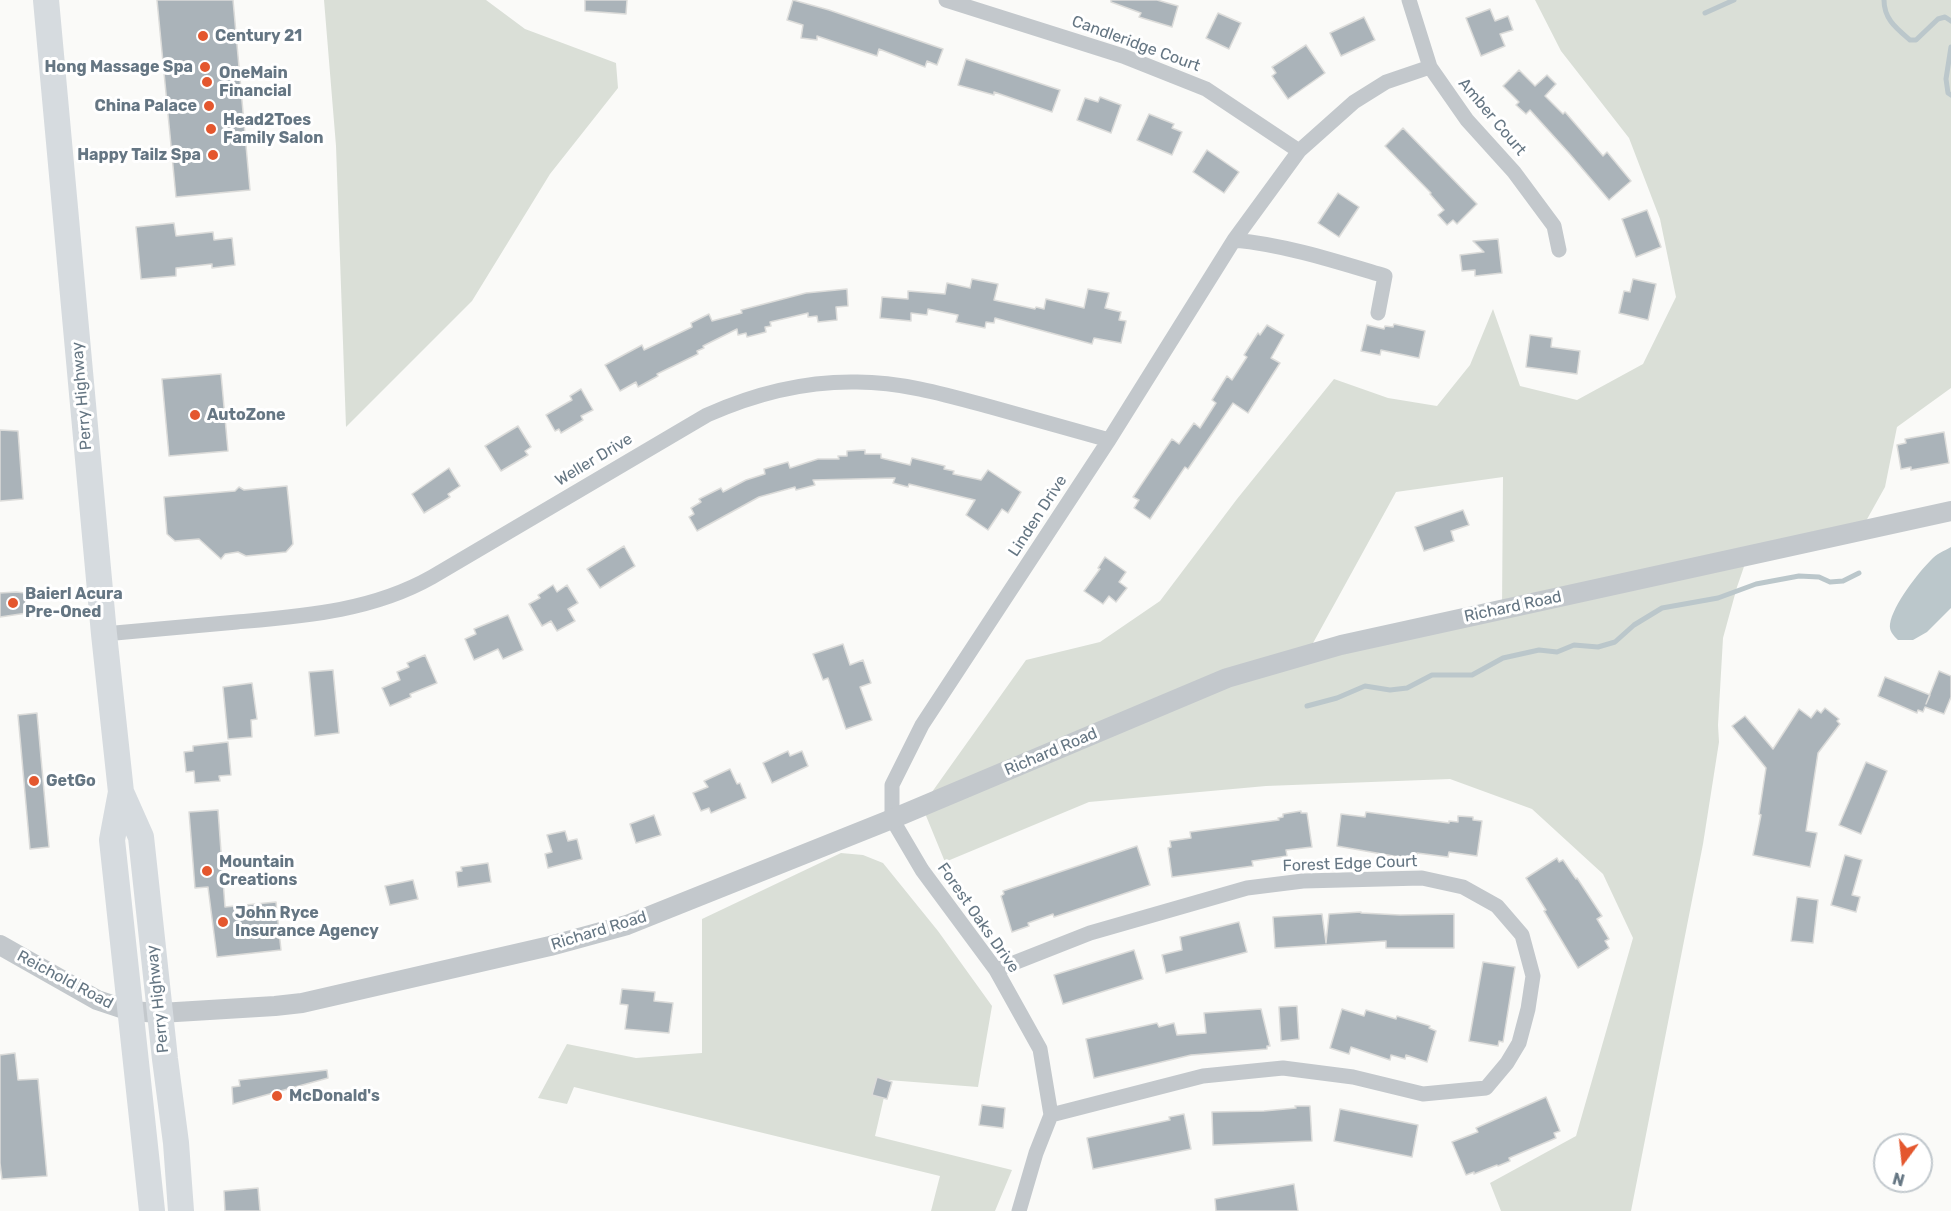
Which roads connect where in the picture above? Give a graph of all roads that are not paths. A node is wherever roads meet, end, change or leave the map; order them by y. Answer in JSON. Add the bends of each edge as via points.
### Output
{"nodes":[{"id":1,"x":46,"y":0,"type":"edge"},
{"id":2,"x":946,"y":0,"type":"edge"},
{"id":3,"x":1408,"y":0,"type":"edge"},
{"id":4,"x":1430,"y":67,"type":"junction"},
{"id":5,"x":1299,"y":151,"type":"junction"},
{"id":6,"x":1234,"y":240,"type":"junction"},
{"id":7,"x":1559,"y":250,"type":"dead end"},
{"id":8,"x":1378,"y":313,"type":"dead end"},
{"id":9,"x":1110,"y":440,"type":"junction"},
{"id":10,"x":1951,"y":511,"type":"edge"},
{"id":11,"x":104,"y":634,"type":"junction"},
{"id":12,"x":121,"y":792,"type":"junction"},
{"id":13,"x":892,"y":819,"type":"junction"},
{"id":14,"x":0,"y":945,"type":"edge"},
{"id":15,"x":996,"y":970,"type":"junction"},
{"id":16,"x":130,"y":1011,"type":"junction"},
{"id":17,"x":160,"y":1013,"type":"junction"},
{"id":18,"x":1051,"y":1115,"type":"junction"},
{"id":19,"x":152,"y":1211,"type":"edge"},
{"id":20,"x":181,"y":1211,"type":"edge"},
{"id":21,"x":1019,"y":1211,"type":"edge"}],
"edges":[{"from":1,"to":11,"type":"highway","name":"Perry Highway"},
{"from":2,"to":5,"type":"street","name":"Candleridge Court","via":[[1123,56],[1206,89]]},
{"from":3,"to":4,"type":"street","name":"Amber Court"},
{"from":4,"to":5,"type":"street","name":"Linden Drive","via":[[1386,82],[1354,102]]},
{"from":4,"to":7,"type":"street","name":"Amber Court","via":[[1467,120],[1514,172],[1554,226]]},
{"from":5,"to":6,"type":"street","name":"Linden Drive"},
{"from":6,"to":8,"type":"street","via":[[1303,252],[1385,276]]},
{"from":6,"to":9,"type":"street","name":"Linden Drive"},
{"from":9,"to":11,"type":"street","name":"Weller Drive","via":[[902,386],[858,382],[793,388],[750,398],[707,415],[424,582],[384,599],[311,615]]},
{"from":9,"to":13,"type":"street","name":"Linden Drive","via":[[922,725],[892,785]]},
{"from":10,"to":13,"type":"street","name":"Richard Road","via":[[1341,645],[1227,678]]},
{"from":11,"to":12,"type":"highway","name":"Perry Highway"},
{"from":12,"to":16,"type":"highway","name":"Perry Highway","via":[[112,840]]},
{"from":12,"to":17,"type":"highway","name":"Perry Highway","via":[[141,837]]},
{"from":13,"to":15,"type":"street","name":"Forest Oaks Drive","via":[[922,870]]},
{"from":13,"to":17,"type":"street","name":"Richard Road","via":[[627,926],[302,1003]]},
{"from":14,"to":16,"type":"street","name":"Reichold Road","via":[[97,1000]]},
{"from":15,"to":18,"type":"street","name":"Forest Oaks Drive","via":[[1040,1049]]},
{"from":15,"to":18,"type":"street","name":"Forest Edge Court","via":[[1090,933],[1247,888],[1303,881],[1422,878],[1463,886],[1497,906],[1522,935],[1533,976],[1528,1009],[1519,1043],[1508,1064],[1486,1088],[1423,1095],[1353,1077],[1283,1068],[1203,1076]]},
{"from":16,"to":17,"type":"street","name":"Richard Road"},
{"from":16,"to":19,"type":"highway","name":"Perry Highway"},
{"from":17,"to":20,"type":"highway","name":"Perry Highway"},
{"from":18,"to":21,"type":"street"}]}
